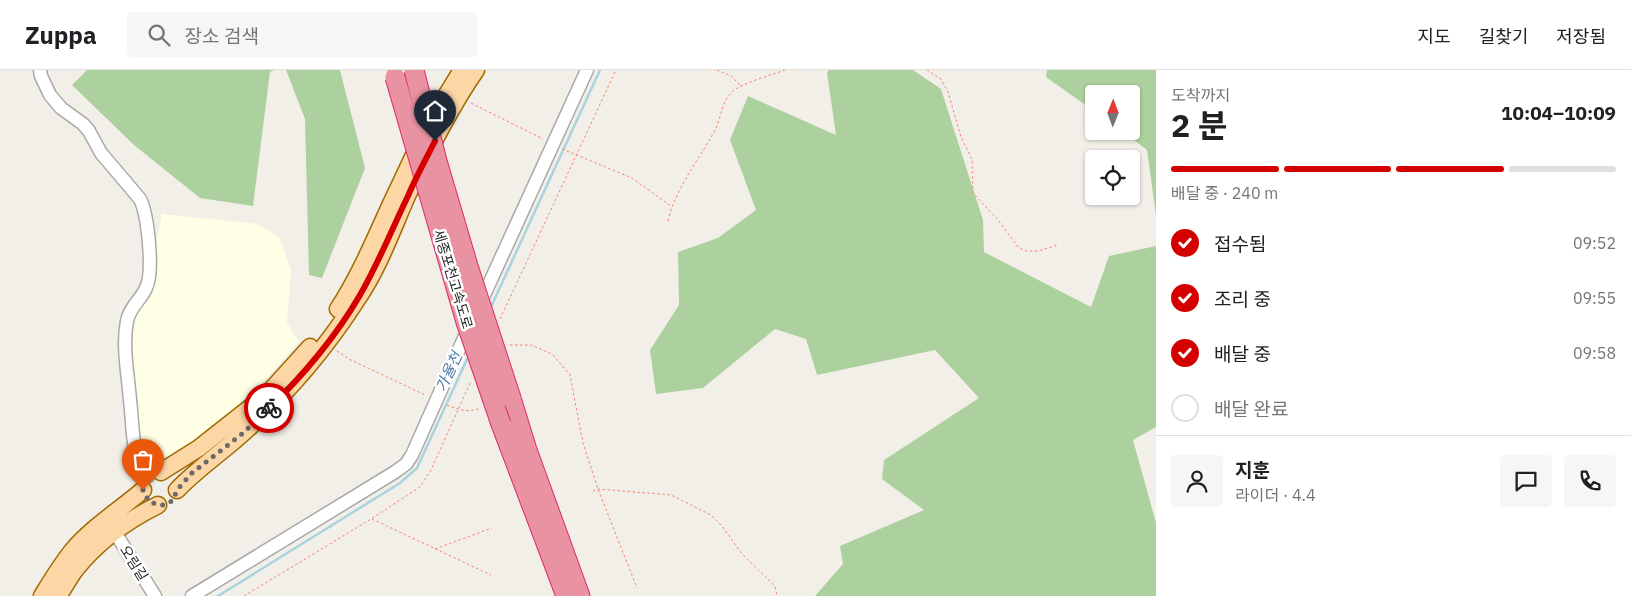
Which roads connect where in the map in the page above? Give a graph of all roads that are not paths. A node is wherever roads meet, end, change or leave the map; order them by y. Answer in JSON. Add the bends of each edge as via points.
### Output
{"nodes":[{"id":1,"x":40,"y":70,"type":"edge"},
{"id":2,"x":414,"y":70,"type":"edge"},
{"id":3,"x":462,"y":70,"type":"edge"},
{"id":4,"x":476,"y":70,"type":"edge"},
{"id":5,"x":587,"y":70,"type":"edge"},
{"id":6,"x":394,"y":73,"type":"edge"},
{"id":7,"x":151,"y":479,"type":"junction"},
{"id":8,"x":177,"y":490,"type":"junction"},
{"id":9,"x":158,"y":505,"type":"junction"},
{"id":10,"x":114,"y":531,"type":"junction"},
{"id":11,"x":42,"y":596,"type":"edge"},
{"id":12,"x":58,"y":596,"type":"edge"},
{"id":13,"x":154,"y":596,"type":"edge"},
{"id":14,"x":192,"y":596,"type":"edge"},
{"id":15,"x":566,"y":596,"type":"edge"},
{"id":16,"x":580,"y":596,"type":"edge"}],
"edges":[{"from":1,"to":7,"type":"street","via":[[50,95],[61,108],[83,124],[101,153],[144,207],[149,279],[127,320],[125,348],[136,451]]},
{"from":2,"to":16,"type":"highway","name":"세종포천고속도로","bridge":true,"via":[[468,266],[530,458]]},
{"from":3,"to":7,"type":"main road","via":[[443,100],[348,294],[316,340],[272,389],[198,448]]},
{"from":4,"to":8,"type":"main road","via":[[458,97],[359,297],[326,344],[277,401],[242,434],[192,473]]},
{"from":5,"to":14,"type":"street","via":[[406,464]]},
{"from":6,"to":15,"type":"highway","name":"세종포천고속도로","bridge":true,"via":[[466,322]]},
{"from":7,"to":8,"type":"main road","via":[[166,473],[174,480]]},
{"from":7,"to":9,"type":"main road","via":[[148,500]]},
{"from":7,"to":11,"type":"main road","via":[[127,505],[72,550]]},
{"from":8,"to":9,"type":"main road","via":[[173,500]]},
{"from":9,"to":10,"type":"main road"},
{"from":10,"to":12,"type":"main road","via":[[75,570]]},
{"from":10,"to":13,"type":"street","name":"오림길"}]}
